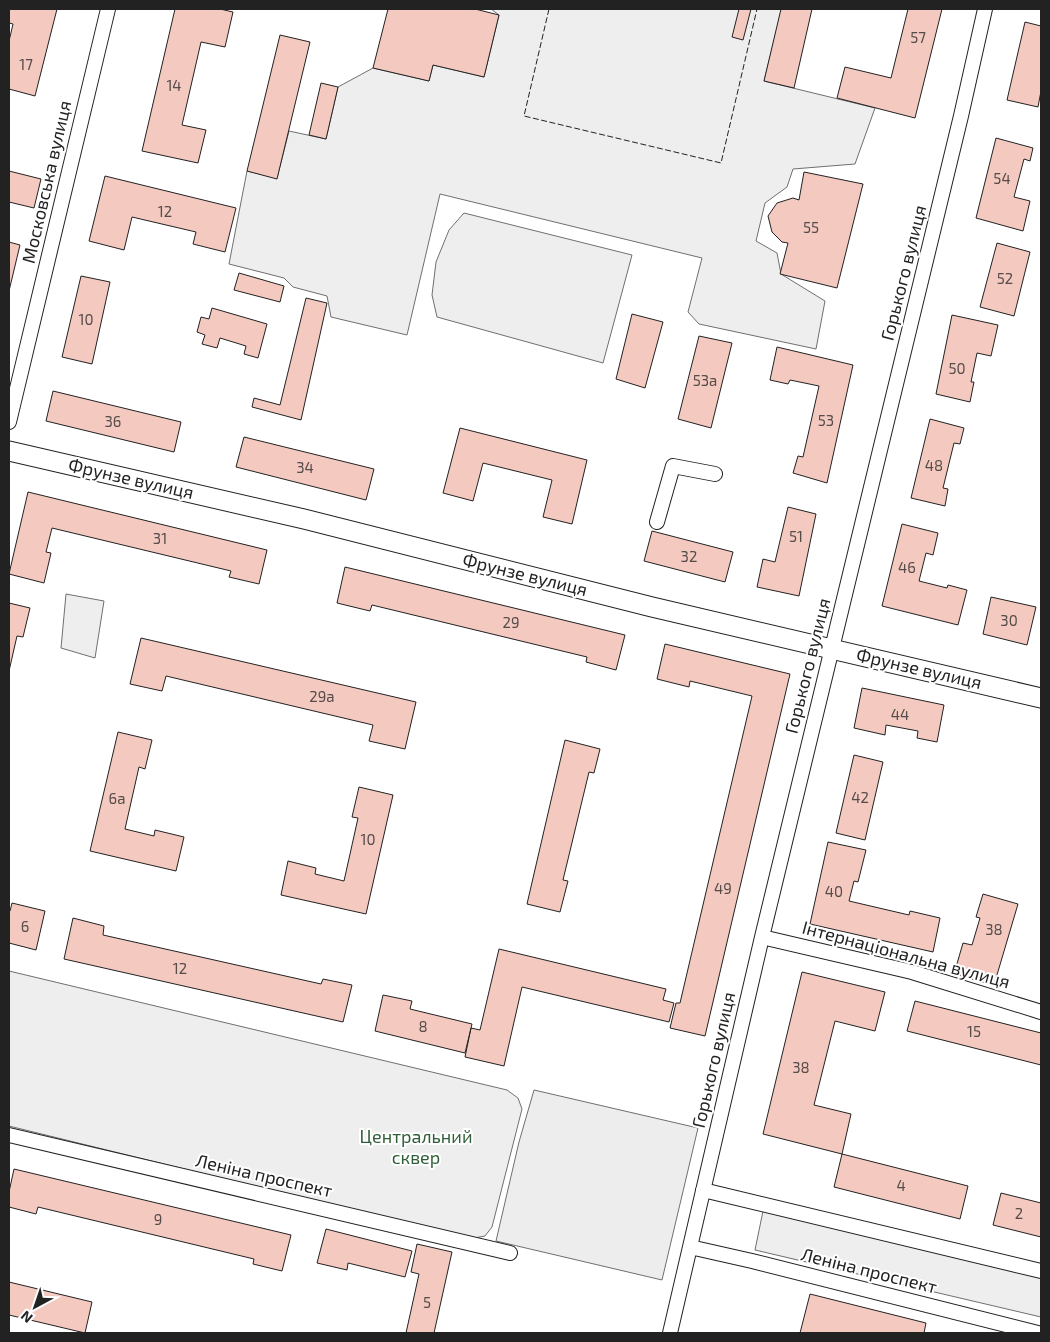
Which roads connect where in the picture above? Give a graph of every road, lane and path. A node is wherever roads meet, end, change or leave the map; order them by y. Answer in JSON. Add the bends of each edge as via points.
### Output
{"nodes":[{"id":1,"x":108,"y":9,"type":"edge"},
{"id":2,"x":985,"y":9,"type":"edge"},
{"id":3,"x":9,"y":422,"type":"edge"},
{"id":4,"x":9,"y":451,"type":"edge"},
{"id":5,"x":715,"y":474,"type":"dead end"},
{"id":6,"x":657,"y":522,"type":"dead end"},
{"id":7,"x":832,"y":649,"type":"junction"},
{"id":8,"x":1041,"y":698,"type":"edge"},
{"id":9,"x":762,"y":937,"type":"junction"},
{"id":10,"x":1041,"y":1012,"type":"edge"},
{"id":11,"x":9,"y":1135,"type":"edge"},
{"id":12,"x":703,"y":1190,"type":"junction"},
{"id":13,"x":690,"y":1247,"type":"junction"},
{"id":14,"x":510,"y":1253,"type":"dead end"},
{"id":15,"x":1041,"y":1271,"type":"edge"},
{"id":16,"x":670,"y":1333,"type":"edge"},
{"id":17,"x":1038,"y":1333,"type":"edge"}],
"edges":[{"from":1,"to":3,"type":"street","name":"Московська вулиця"},
{"from":2,"to":7,"type":"street","name":"Горького вулиця"},
{"from":4,"to":7,"type":"street","name":"Фрунзе вулиця","via":[[304,519]]},
{"from":5,"to":6,"type":"street","via":[[672,466]]},
{"from":7,"to":8,"type":"street","name":"Фрунзе вулиця"},
{"from":7,"to":9,"type":"street","name":"Горького вулиця"},
{"from":9,"to":10,"type":"street","name":"Інтернаціональна вулиця","via":[[912,972]]},
{"from":9,"to":12,"type":"street","name":"Горького вулиця"},
{"from":11,"to":14,"type":"street","name":"Леніна проспект"},
{"from":12,"to":13,"type":"street","name":"Горького вулиця"},
{"from":12,"to":15,"type":"street"},
{"from":13,"to":16,"type":"street","name":"Горького вулиця"},
{"from":13,"to":17,"type":"street","name":"Леніна проспект"}]}
